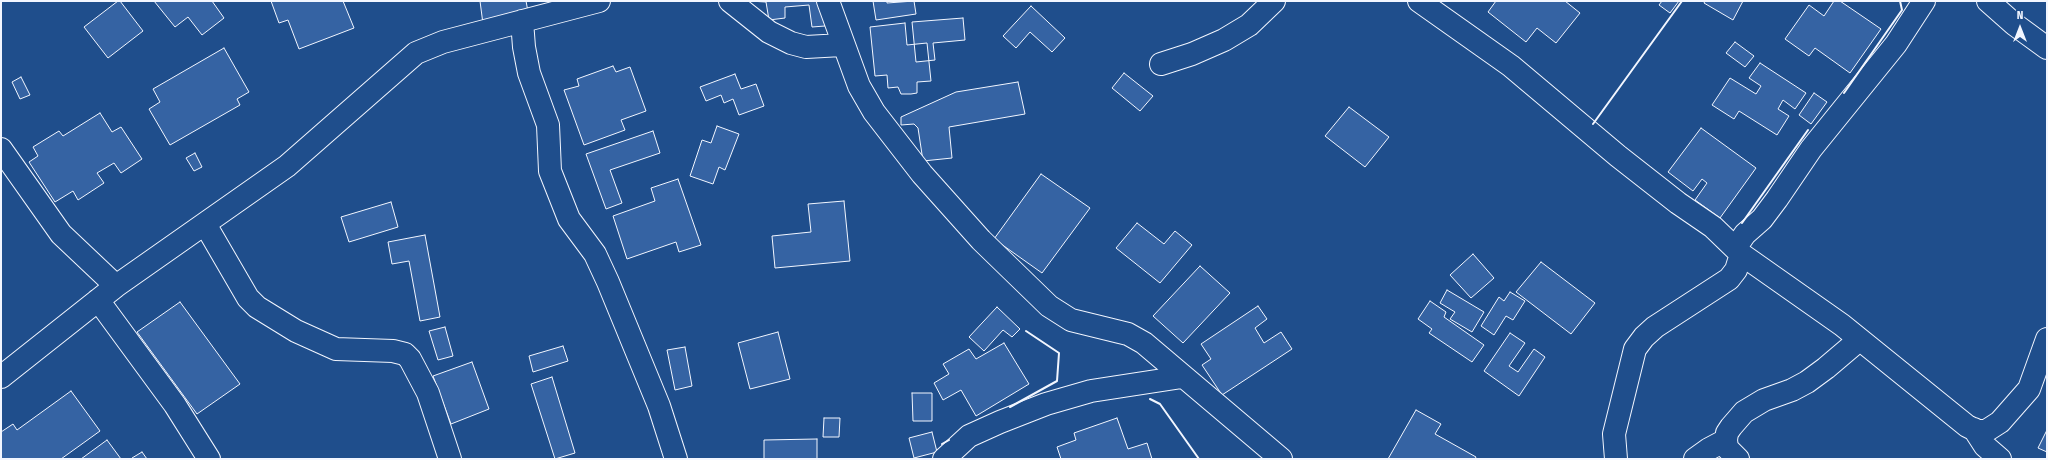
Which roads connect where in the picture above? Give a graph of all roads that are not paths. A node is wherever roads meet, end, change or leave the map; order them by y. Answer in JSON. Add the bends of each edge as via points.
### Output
{"nodes":[{"id":1,"x":599,"y":1,"type":"edge"},
{"id":2,"x":730,"y":1,"type":"edge"},
{"id":3,"x":828,"y":1,"type":"edge"},
{"id":4,"x":1274,"y":1,"type":"edge"},
{"id":5,"x":1419,"y":1,"type":"edge"},
{"id":6,"x":1924,"y":1,"type":"edge"},
{"id":7,"x":1988,"y":1,"type":"edge"},
{"id":8,"x":572,"y":5,"type":"edge"},
{"id":9,"x":522,"y":21,"type":"junction"},
{"id":10,"x":842,"y":45,"type":"junction"},
{"id":11,"x":2047,"y":48,"type":"edge"},
{"id":12,"x":1160,"y":64,"type":"dead end"},
{"id":13,"x":1,"y":149,"type":"edge"},
{"id":14,"x":205,"y":224,"type":"junction"},
{"id":15,"x":1738,"y":251,"type":"junction"},
{"id":16,"x":116,"y":286,"type":"junction"},
{"id":17,"x":98,"y":300,"type":"junction"},
{"id":18,"x":2047,"y":339,"type":"edge"},
{"id":19,"x":1859,"y":340,"type":"junction"},
{"id":20,"x":1,"y":377,"type":"edge"},
{"id":21,"x":1182,"y":377,"type":"junction"},
{"id":22,"x":1974,"y":429,"type":"junction"},
{"id":23,"x":1726,"y":440,"type":"junction"},
{"id":24,"x":209,"y":459,"type":"edge"},
{"id":25,"x":450,"y":459,"type":"edge"},
{"id":26,"x":676,"y":459,"type":"edge"},
{"id":27,"x":944,"y":459,"type":"edge"},
{"id":28,"x":1281,"y":459,"type":"edge"},
{"id":29,"x":1616,"y":459,"type":"edge"},
{"id":30,"x":1695,"y":459,"type":"edge"},
{"id":31,"x":1738,"y":459,"type":"edge"},
{"id":32,"x":2000,"y":459,"type":"edge"}],
"edges":[{"from":1,"to":8,"type":"street"},
{"from":2,"to":10,"type":"street","via":[[769,32],[791,42],[806,47]]},
{"from":3,"to":10,"type":"street"},
{"from":4,"to":12,"type":"street","via":[[1249,25],[1224,40]]},
{"from":5,"to":15,"type":"street","via":[[1511,66],[1618,156],[1713,227]]},
{"from":6,"to":15,"type":"street","via":[[1896,44],[1811,149],[1762,219],[1745,234]]},
{"from":7,"to":11,"type":"street"},
{"from":8,"to":9,"type":"street"},
{"from":9,"to":14,"type":"street","via":[[443,42],[416,53],[287,166]]},
{"from":9,"to":26,"type":"street","via":[[529,73],[548,125],[550,171],[569,219],[595,254],[608,282],[660,406]]},
{"from":10,"to":21,"type":"street","via":[[858,86],[874,112],[894,140],[980,240],[1049,306],[1066,318],[1135,338]]},
{"from":13,"to":16,"type":"street","via":[[61,234]]},
{"from":14,"to":16,"type":"street"},
{"from":14,"to":25,"type":"street","via":[[248,298],[258,307],[296,331],[336,349],[393,351],[410,358],[428,393]]},
{"from":15,"to":19,"type":"street","via":[[1842,325]]},
{"from":15,"to":29,"type":"street","via":[[1736,270],[1729,279],[1655,327],[1635,349],[1614,434]]},
{"from":16,"to":17,"type":"street"},
{"from":17,"to":20,"type":"street"},
{"from":17,"to":24,"type":"street","via":[[176,406]]},
{"from":18,"to":22,"type":"street","via":[[2030,389],[1992,428],[1986,431]]},
{"from":19,"to":22,"type":"street","via":[[1950,414]]},
{"from":19,"to":23,"type":"street","via":[[1807,382],[1748,409],[1731,426]]},
{"from":21,"to":27,"type":"street","via":[[1091,391],[1046,404],[969,436]]},
{"from":21,"to":28,"type":"street"},
{"from":22,"to":32,"type":"street","via":[[1985,446]]},
{"from":23,"to":30,"type":"street","via":[[1709,448]]},
{"from":23,"to":31,"type":"street","via":[[1727,448]]}]}
